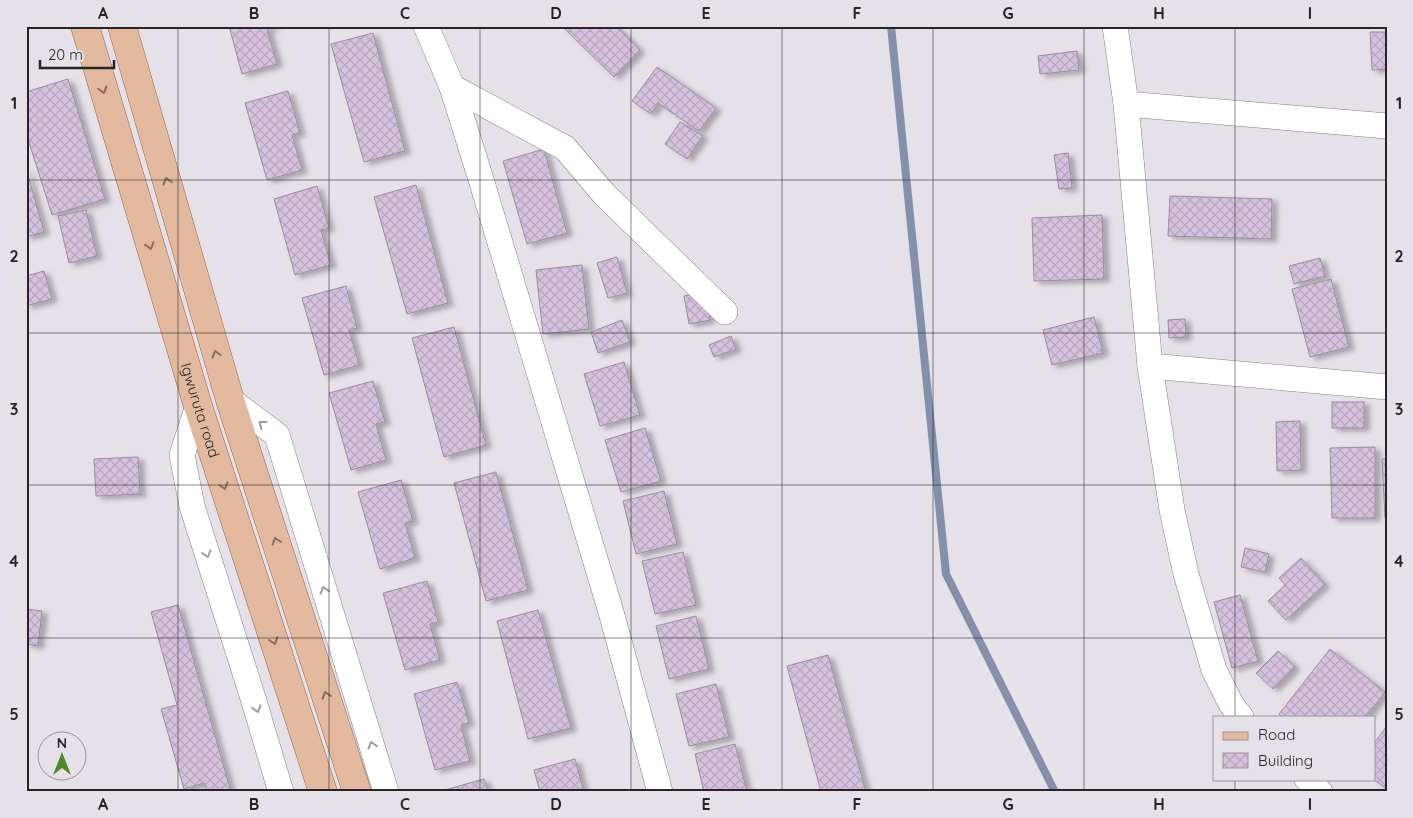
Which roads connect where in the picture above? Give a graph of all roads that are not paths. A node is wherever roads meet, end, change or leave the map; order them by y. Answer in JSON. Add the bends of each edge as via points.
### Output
{"nodes":[{"id":1,"x":85,"y":26,"type":"edge"},
{"id":2,"x":122,"y":26,"type":"edge"},
{"id":3,"x":426,"y":26,"type":"edge"},
{"id":4,"x":1115,"y":26,"type":"edge"},
{"id":5,"x":452,"y":86,"type":"junction"},
{"id":6,"x":1126,"y":104,"type":"junction"},
{"id":7,"x":1387,"y":126,"type":"edge"},
{"id":8,"x":725,"y":312,"type":"dead end"},
{"id":9,"x":1150,"y":366,"type":"junction"},
{"id":10,"x":1387,"y":387,"type":"edge"},
{"id":11,"x":230,"y":400,"type":"junction"},
{"id":12,"x":198,"y":406,"type":"junction"},
{"id":13,"x":1240,"y":716,"type":"edge"},
{"id":14,"x":1308,"y":780,"type":"edge"},
{"id":15,"x":281,"y":792,"type":"edge"},
{"id":16,"x":323,"y":792,"type":"edge"},
{"id":17,"x":357,"y":792,"type":"edge"},
{"id":18,"x":386,"y":792,"type":"edge"},
{"id":19,"x":660,"y":792,"type":"edge"},
{"id":20,"x":1320,"y":792,"type":"edge"}],
"edges":[{"from":1,"to":12,"type":"main road","name":"Igwuruta road","one_way":true},
{"from":11,"to":2,"type":"main road","one_way":true},
{"from":3,"to":5,"type":"street"},
{"from":4,"to":6,"type":"street"},
{"from":5,"to":8,"type":"street","via":[[565,148],[604,194]]},
{"from":5,"to":19,"type":"street","via":[[611,612]]},
{"from":6,"to":7,"type":"street"},
{"from":6,"to":9,"type":"street"},
{"from":9,"to":10,"type":"street"},
{"from":9,"to":13,"type":"street","via":[[1172,510],[1186,574],[1214,670]]},
{"from":17,"to":11,"type":"main road","one_way":true},
{"from":18,"to":11,"type":"street","one_way":true,"via":[[277,435]]},
{"from":12,"to":15,"type":"street","one_way":true,"via":[[182,454],[192,506]]},
{"from":12,"to":16,"type":"main road","name":"Igwuruta road","one_way":true},
{"from":14,"to":20,"type":"street"}]}
